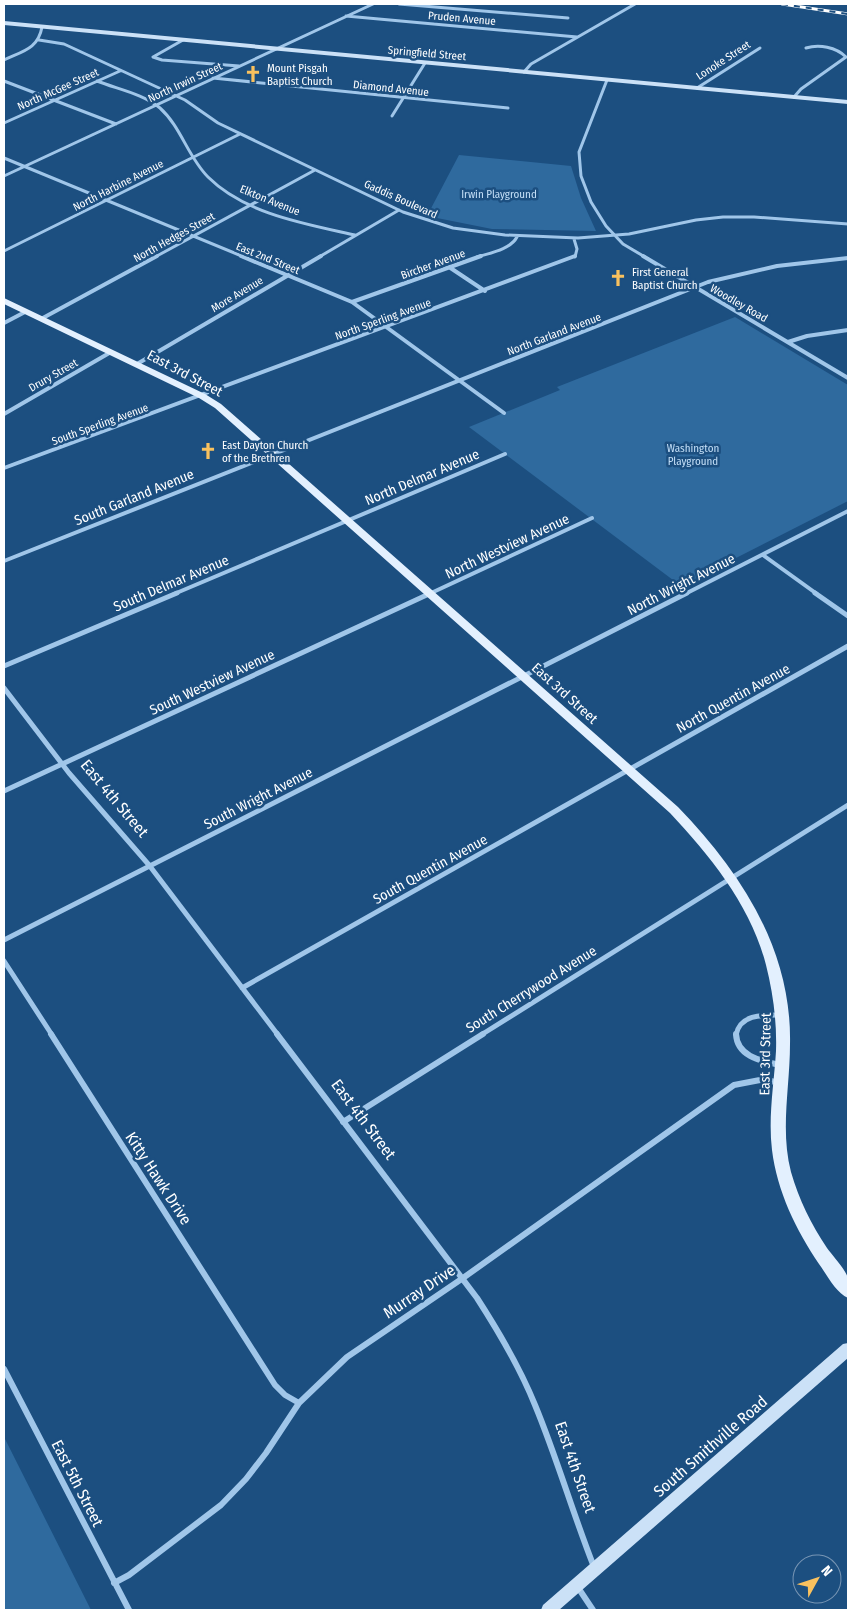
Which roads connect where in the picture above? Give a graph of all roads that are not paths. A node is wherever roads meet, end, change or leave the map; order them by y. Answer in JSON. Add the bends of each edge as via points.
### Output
{"nodes":[{"id":1,"x":373,"y":4,"type":"edge"},
{"id":2,"x":399,"y":4,"type":"edge"},
{"id":3,"x":635,"y":4,"type":"edge"},
{"id":4,"x":346,"y":16,"type":"junction"},
{"id":5,"x":568,"y":18,"type":"dead end"},
{"id":6,"x":4,"y":23,"type":"edge"},
{"id":7,"x":42,"y":27,"type":"junction"},
{"id":8,"x":577,"y":37,"type":"junction"},
{"id":9,"x":39,"y":40,"type":"junction"},
{"id":10,"x":183,"y":40,"type":"junction"},
{"id":11,"x":760,"y":48,"type":"dead end"},
{"id":12,"x":806,"y":48,"type":"dead end"},
{"id":13,"x":276,"y":49,"type":"junction"},
{"id":14,"x":4,"y":60,"type":"edge"},
{"id":15,"x":425,"y":63,"type":"junction"},
{"id":16,"x":239,"y":66,"type":"junction"},
{"id":17,"x":120,"y":71,"type":"junction"},
{"id":18,"x":524,"y":72,"type":"junction"},
{"id":19,"x":213,"y":78,"type":"junction"},
{"id":20,"x":607,"y":80,"type":"junction"},
{"id":21,"x":4,"y":81,"type":"edge"},
{"id":22,"x":97,"y":81,"type":"junction"},
{"id":23,"x":697,"y":88,"type":"junction"},
{"id":24,"x":176,"y":96,"type":"junction"},
{"id":25,"x":794,"y":97,"type":"junction"},
{"id":26,"x":404,"y":98,"type":"junction"},
{"id":27,"x":56,"y":100,"type":"junction"},
{"id":28,"x":848,"y":102,"type":"edge"},
{"id":29,"x":155,"y":105,"type":"junction"},
{"id":30,"x":508,"y":108,"type":"dead end"},
{"id":31,"x":392,"y":116,"type":"dead end"},
{"id":32,"x":4,"y":122,"type":"edge"},
{"id":33,"x":116,"y":124,"type":"junction"},
{"id":34,"x":240,"y":134,"type":"junction"},
{"id":35,"x":193,"y":156,"type":"junction"},
{"id":36,"x":4,"y":158,"type":"edge"},
{"id":37,"x":24,"y":166,"type":"junction"},
{"id":38,"x":315,"y":170,"type":"junction"},
{"id":39,"x":4,"y":176,"type":"edge"},
{"id":40,"x":106,"y":200,"type":"junction"},
{"id":41,"x":252,"y":204,"type":"junction"},
{"id":42,"x":399,"y":210,"type":"junction"},
{"id":43,"x":848,"y":224,"type":"edge"},
{"id":44,"x":355,"y":235,"type":"junction"},
{"id":45,"x":193,"y":236,"type":"junction"},
{"id":46,"x":517,"y":236,"type":"junction"},
{"id":47,"x":614,"y":237,"type":"junction"},
{"id":48,"x":574,"y":239,"type":"junction"},
{"id":49,"x":4,"y":251,"type":"edge"},
{"id":50,"x":848,"y":258,"type":"edge"},
{"id":51,"x":449,"y":267,"type":"junction"},
{"id":52,"x":287,"y":275,"type":"junction"},
{"id":53,"x":695,"y":287,"type":"junction"},
{"id":54,"x":484,"y":291,"type":"junction"},
{"id":55,"x":4,"y":301,"type":"edge"},
{"id":56,"x":352,"y":302,"type":"junction"},
{"id":57,"x":25,"y":312,"type":"junction"},
{"id":58,"x":41,"y":319,"type":"junction"},
{"id":59,"x":4,"y":323,"type":"edge"},
{"id":60,"x":387,"y":327,"type":"junction"},
{"id":61,"x":848,"y":330,"type":"edge"},
{"id":62,"x":788,"y":342,"type":"junction"},
{"id":63,"x":111,"y":352,"type":"junction"},
{"id":64,"x":137,"y":364,"type":"junction"},
{"id":65,"x":848,"y":378,"type":"edge"},
{"id":66,"x":460,"y":380,"type":"junction"},
{"id":67,"x":202,"y":396,"type":"junction"},
{"id":68,"x":504,"y":412,"type":"dead end"},
{"id":69,"x":4,"y":414,"type":"edge"},
{"id":70,"x":273,"y":454,"type":"junction"},
{"id":71,"x":504,"y":454,"type":"dead end"},
{"id":72,"x":4,"y":468,"type":"edge"},
{"id":73,"x":848,"y":511,"type":"edge"},
{"id":74,"x":592,"y":518,"type":"dead end"},
{"id":75,"x":348,"y":520,"type":"junction"},
{"id":76,"x":762,"y":555,"type":"junction"},
{"id":77,"x":4,"y":561,"type":"edge"},
{"id":78,"x":431,"y":594,"type":"junction"},
{"id":79,"x":848,"y":616,"type":"edge"},
{"id":80,"x":848,"y":646,"type":"edge"},
{"id":81,"x":4,"y":666,"type":"edge"},
{"id":82,"x":523,"y":676,"type":"junction"},
{"id":83,"x":4,"y":688,"type":"edge"},
{"id":84,"x":62,"y":763,"type":"junction"},
{"id":85,"x":628,"y":770,"type":"junction"},
{"id":86,"x":4,"y":791,"type":"edge"},
{"id":87,"x":848,"y":805,"type":"edge"},
{"id":88,"x":149,"y":865,"type":"junction"},
{"id":89,"x":732,"y":878,"type":"junction"},
{"id":90,"x":4,"y":940,"type":"edge"},
{"id":91,"x":4,"y":961,"type":"edge"},
{"id":92,"x":242,"y":988,"type":"junction"},
{"id":93,"x":782,"y":1014,"type":"junction"},
{"id":94,"x":783,"y":1066,"type":"junction"},
{"id":95,"x":781,"y":1082,"type":"junction"},
{"id":96,"x":344,"y":1122,"type":"junction"},
{"id":97,"x":463,"y":1278,"type":"junction"},
{"id":98,"x":848,"y":1290,"type":"edge"},
{"id":99,"x":848,"y":1349,"type":"edge"},
{"id":100,"x":4,"y":1369,"type":"edge"},
{"id":101,"x":299,"y":1403,"type":"junction"},
{"id":102,"x":595,"y":1570,"type":"junction"},
{"id":103,"x":114,"y":1583,"type":"junction"},
{"id":104,"x":577,"y":1586,"type":"junction"},
{"id":105,"x":129,"y":1610,"type":"edge"},
{"id":106,"x":548,"y":1610,"type":"edge"},
{"id":107,"x":593,"y":1610,"type":"edge"}],
"edges":[{"from":1,"to":4,"type":"street","name":"North Irwin Street"},
{"from":2,"to":5,"type":"street"},
{"from":3,"to":8,"type":"street"},
{"from":4,"to":8,"type":"street","name":"Pruden Avenue"},
{"from":4,"to":13,"type":"street","name":"North Irwin Street"},
{"from":6,"to":7,"type":"main road","name":"Springfield Street"},
{"from":7,"to":9,"type":"street"},
{"from":7,"to":10,"type":"main road","name":"Springfield Street"},
{"from":8,"to":18,"type":"street","via":[[531,64]]},
{"from":9,"to":14,"type":"street","via":[[32,48]]},
{"from":9,"to":17,"type":"street","name":"Gaddis Boulevard","via":[[58,42]]},
{"from":10,"to":13,"type":"main road","name":"Springfield Street"},
{"from":10,"to":16,"type":"street","via":[[153,57]]},
{"from":11,"to":23,"type":"street","name":"Lonoke Street"},
{"from":12,"to":25,"type":"street","via":[[816,46],[836,50],[846,57]]},
{"from":13,"to":15,"type":"main road","name":"Springfield Street"},
{"from":13,"to":16,"type":"street","name":"North Irwin Street"},
{"from":15,"to":18,"type":"main road","name":"Springfield Street"},
{"from":15,"to":26,"type":"street"},
{"from":16,"to":19,"type":"street","name":"North Irwin Street"},
{"from":17,"to":22,"type":"street","name":"North McGee Street"},
{"from":17,"to":24,"type":"street","name":"Gaddis Boulevard"},
{"from":18,"to":20,"type":"main road","name":"Springfield Street"},
{"from":19,"to":24,"type":"street","name":"North Irwin Street"},
{"from":19,"to":26,"type":"street","name":"Diamond Avenue"},
{"from":20,"to":23,"type":"main road","name":"Springfield Street"},
{"from":20,"to":47,"type":"street","name":"Woodley Road","via":[[578,163],[593,207]]},
{"from":21,"to":27,"type":"street"},
{"from":22,"to":27,"type":"street","name":"North McGee Street"},
{"from":22,"to":29,"type":"street"},
{"from":23,"to":25,"type":"main road","name":"Springfield Street"},
{"from":24,"to":29,"type":"street","name":"North Irwin Street"},
{"from":24,"to":34,"type":"street","name":"Gaddis Boulevard"},
{"from":25,"to":28,"type":"main road","name":"Springfield Street"},
{"from":26,"to":30,"type":"street","name":"Diamond Avenue"},
{"from":26,"to":31,"type":"street"},
{"from":27,"to":32,"type":"street","name":"North McGee Street"},
{"from":27,"to":33,"type":"street"},
{"from":29,"to":33,"type":"street","name":"North Irwin Street"},
{"from":29,"to":35,"type":"street","via":[[174,126]]},
{"from":33,"to":37,"type":"street","name":"North Irwin Street"},
{"from":34,"to":35,"type":"street","name":"North Harbine Avenue"},
{"from":34,"to":38,"type":"street","name":"Gaddis Boulevard"},
{"from":35,"to":40,"type":"street","name":"North Harbine Avenue"},
{"from":35,"to":41,"type":"street","name":"Elkton Avenue","via":[[200,169],[216,184]]},
{"from":36,"to":37,"type":"street","name":"East 2nd Street"},
{"from":37,"to":39,"type":"street","name":"North Irwin Street"},
{"from":37,"to":40,"type":"street","name":"East 2nd Street"},
{"from":38,"to":41,"type":"street","name":"North Hedges Street"},
{"from":38,"to":42,"type":"street","name":"Gaddis Boulevard"},
{"from":40,"to":45,"type":"street","name":"East 2nd Street"},
{"from":40,"to":49,"type":"street","name":"North Harbine Avenue"},
{"from":41,"to":44,"type":"street","name":"Elkton Avenue","via":[[303,222]]},
{"from":41,"to":45,"type":"street","name":"North Hedges Street"},
{"from":42,"to":44,"type":"street","name":"More Avenue"},
{"from":42,"to":46,"type":"street","name":"Gaddis Boulevard","via":[[454,229]]},
{"from":43,"to":47,"type":"street","name":"Gaddis Boulevard","via":[[726,216]]},
{"from":44,"to":52,"type":"street","name":"More Avenue"},
{"from":45,"to":52,"type":"street","name":"East 2nd Street"},
{"from":45,"to":58,"type":"street","name":"North Hedges Street"},
{"from":46,"to":48,"type":"street","name":"Gaddis Boulevard"},
{"from":46,"to":51,"type":"street","name":"Bircher Avenue","via":[[506,247]]},
{"from":47,"to":48,"type":"street","name":"Gaddis Boulevard"},
{"from":47,"to":53,"type":"street","name":"Woodley Road"},
{"from":48,"to":54,"type":"street","name":"North Sperling Avenue","via":[[575,257]]},
{"from":50,"to":53,"type":"street","name":"North Garland Avenue","via":[[752,269]]},
{"from":51,"to":54,"type":"street"},
{"from":51,"to":56,"type":"street","name":"Bircher Avenue"},
{"from":52,"to":56,"type":"street","name":"East 2nd Street"},
{"from":52,"to":64,"type":"street","name":"More Avenue"},
{"from":53,"to":62,"type":"street","name":"Woodley Road"},
{"from":53,"to":66,"type":"street","name":"North Garland Avenue"},
{"from":54,"to":60,"type":"street","name":"North Sperling Avenue"},
{"from":55,"to":57,"type":"main road","name":"East 3rd Street"},
{"from":56,"to":60,"type":"street","name":"East 2nd Street"},
{"from":57,"to":58,"type":"main road","name":"East 3rd Street"},
{"from":57,"to":59,"type":"street"},
{"from":58,"to":63,"type":"main road","name":"East 3rd Street"},
{"from":60,"to":66,"type":"street","name":"East 2nd Street"},
{"from":60,"to":67,"type":"street","name":"North Sperling Avenue"},
{"from":61,"to":62,"type":"street"},
{"from":62,"to":65,"type":"street","name":"Woodley Road"},
{"from":63,"to":64,"type":"main road","name":"East 3rd Street"},
{"from":63,"to":69,"type":"street","name":"Drury Street"},
{"from":64,"to":67,"type":"main road","name":"East 3rd Street"},
{"from":66,"to":68,"type":"street","name":"East 2nd Street"},
{"from":66,"to":70,"type":"street","name":"North Garland Avenue"},
{"from":67,"to":70,"type":"main road","name":"East 3rd Street"},
{"from":67,"to":72,"type":"street","name":"South Sperling Avenue"},
{"from":70,"to":75,"type":"main road","name":"East 3rd Street"},
{"from":70,"to":77,"type":"street","name":"South Garland Avenue"},
{"from":71,"to":75,"type":"street","name":"North Delmar Avenue"},
{"from":73,"to":76,"type":"street","name":"North Wright Avenue"},
{"from":74,"to":78,"type":"street","name":"North Westview Avenue"},
{"from":75,"to":78,"type":"main road","name":"East 3rd Street"},
{"from":75,"to":81,"type":"street","name":"South Delmar Avenue"},
{"from":76,"to":79,"type":"street"},
{"from":76,"to":82,"type":"street","name":"North Wright Avenue"},
{"from":78,"to":82,"type":"main road","name":"East 3rd Street"},
{"from":78,"to":84,"type":"street","name":"South Westview Avenue"},
{"from":80,"to":85,"type":"street","name":"North Quentin Avenue"},
{"from":82,"to":85,"type":"main road","name":"East 3rd Street"},
{"from":82,"to":88,"type":"street","name":"South Wright Avenue"},
{"from":83,"to":84,"type":"street","name":"East 4th Street"},
{"from":84,"to":86,"type":"street","name":"South Westview Avenue"},
{"from":84,"to":88,"type":"street","name":"East 4th Street"},
{"from":85,"to":89,"type":"main road","name":"East 3rd Street","via":[[698,834]]},
{"from":85,"to":92,"type":"street","name":"South Quentin Avenue"},
{"from":87,"to":89,"type":"street","name":"South Cherrywood Avenue"},
{"from":88,"to":90,"type":"street","name":"South Wright Avenue"},
{"from":88,"to":92,"type":"street","name":"East 4th Street"},
{"from":89,"to":93,"type":"main road","name":"East 3rd Street","via":[[748,904],[771,960]]},
{"from":89,"to":96,"type":"street","name":"South Cherrywood Avenue"},
{"from":91,"to":101,"type":"street","name":"Kitty Hawk Drive","via":[[275,1384]]},
{"from":92,"to":96,"type":"street","name":"East 4th Street"},
{"from":93,"to":94,"type":"main road","name":"East 3rd Street"},
{"from":93,"to":94,"type":"street","via":[[762,1015],[742,1022],[736,1037],[744,1052],[755,1059]]},
{"from":94,"to":95,"type":"main road","name":"East 3rd Street"},
{"from":95,"to":97,"type":"street","name":"Murray Drive","via":[[760,1080],[734,1085]]},
{"from":95,"to":98,"type":"main road","name":"East 3rd Street","via":[[778,1127],[786,1181],[811,1238]]},
{"from":96,"to":97,"type":"street","name":"East 4th Street"},
{"from":97,"to":101,"type":"street","name":"Murray Drive","via":[[347,1357]]},
{"from":97,"to":102,"type":"street","name":"East 4th Street","via":[[517,1363],[536,1406]]},
{"from":99,"to":102,"type":"main road","name":"South Smithville Road"},
{"from":100,"to":103,"type":"street","name":"East 5th Street"},
{"from":101,"to":103,"type":"street","name":"Murray Drive","via":[[262,1460],[221,1505]]},
{"from":102,"to":104,"type":"main road"},
{"from":103,"to":105,"type":"street","name":"East 5th Street"},
{"from":104,"to":106,"type":"main road"},
{"from":104,"to":107,"type":"street"}]}
